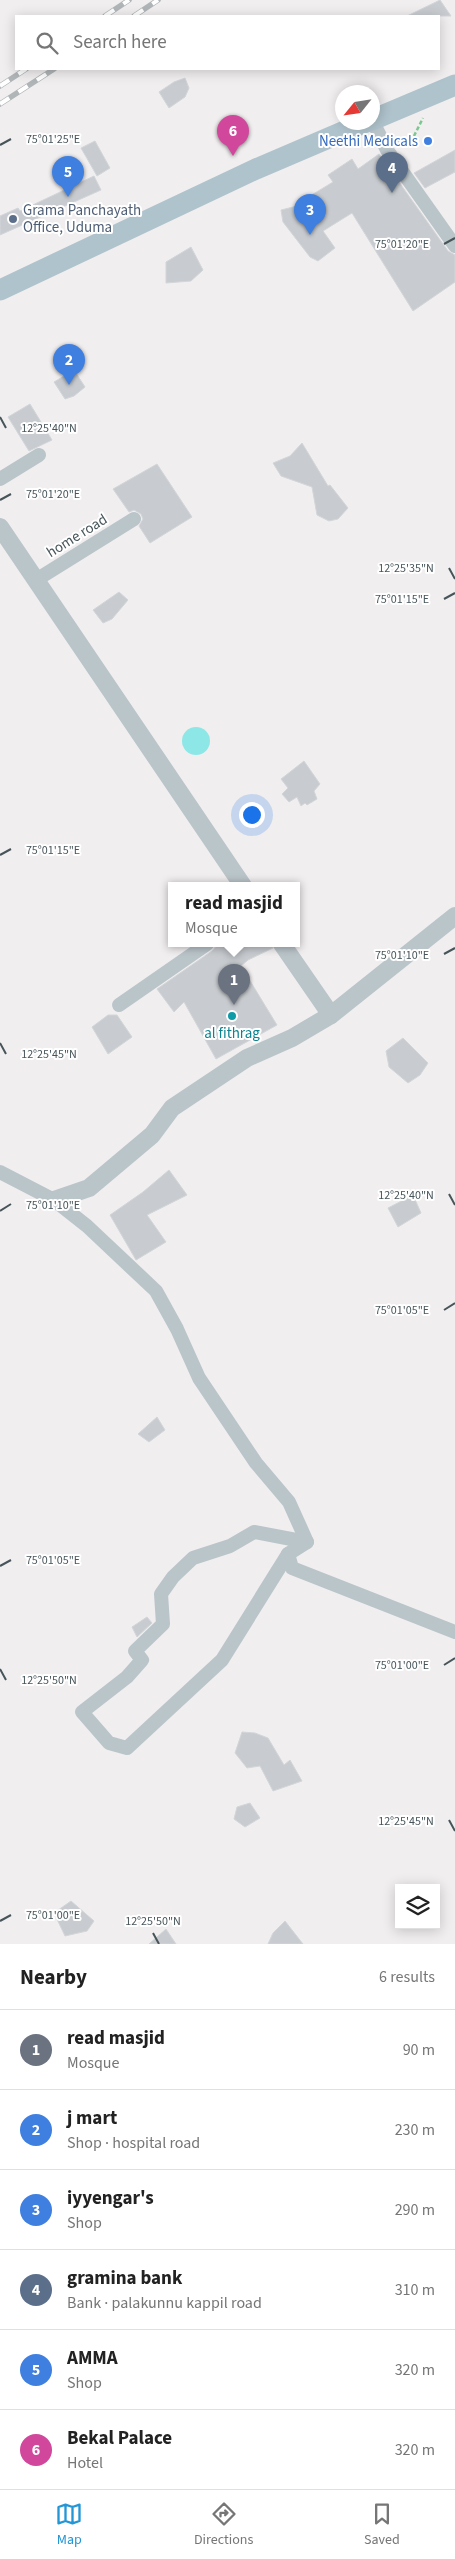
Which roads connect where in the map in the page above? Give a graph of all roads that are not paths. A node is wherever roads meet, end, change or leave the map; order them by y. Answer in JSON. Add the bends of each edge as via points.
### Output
{"nodes":[{"id":1,"x":455,"y":85,"type":"edge"},
{"id":2,"x":380,"y":117,"type":"edge"},
{"id":3,"x":347,"y":130,"type":"edge"},
{"id":4,"x":377,"y":130,"type":"edge"},
{"id":5,"x":455,"y":246,"type":"edge"},
{"id":6,"x":0,"y":290,"type":"edge"},
{"id":7,"x":39,"y":455,"type":"dead end"},
{"id":8,"x":0,"y":479,"type":"edge"},
{"id":9,"x":134,"y":519,"type":"dead end"},
{"id":10,"x":0,"y":527,"type":"edge"},
{"id":11,"x":36,"y":580,"type":"junction"},
{"id":12,"x":240,"y":882,"type":"edge"},
{"id":13,"x":455,"y":916,"type":"edge"},
{"id":14,"x":203,"y":947,"type":"edge"},
{"id":15,"x":284,"y":947,"type":"edge"},
{"id":16,"x":119,"y":1005,"type":"dead end"},
{"id":17,"x":331,"y":1016,"type":"junction"},
{"id":18,"x":0,"y":1172,"type":"edge"},
{"id":19,"x":54,"y":1200,"type":"junction"},
{"id":20,"x":307,"y":1542,"type":"junction"},
{"id":21,"x":288,"y":1554,"type":"junction"},
{"id":22,"x":455,"y":1632,"type":"edge"}],
"edges":[{"from":1,"to":2,"type":"main road"},
{"from":3,"to":6,"type":"main road","via":[[256,169]]},
{"from":4,"to":5,"type":"street","via":[[387,150]]},
{"from":7,"to":8,"type":"street"},
{"from":9,"to":11,"type":"street","name":"home road"},
{"from":10,"to":11,"type":"street"},
{"from":11,"to":12,"type":"street"},
{"from":13,"to":17,"type":"street"},
{"from":14,"to":16,"type":"street"},
{"from":15,"to":17,"type":"street"},
{"from":17,"to":19,"type":"street","via":[[247,1058],[172,1108],[152,1136],[89,1188]]},
{"from":18,"to":19,"type":"street"},
{"from":19,"to":20,"type":"street","via":[[87,1226],[156,1291],[199,1378],[256,1463],[289,1502]]},
{"from":20,"to":21,"type":"street"},
{"from":20,"to":21,"type":"street","via":[[254,1532],[230,1546],[193,1558],[173,1577],[161,1594],[163,1624],[135,1651],[142,1660],[127,1677],[82,1712],[109,1743],[127,1748],[222,1660]]},
{"from":21,"to":22,"type":"street","via":[[292,1568]]}]}
